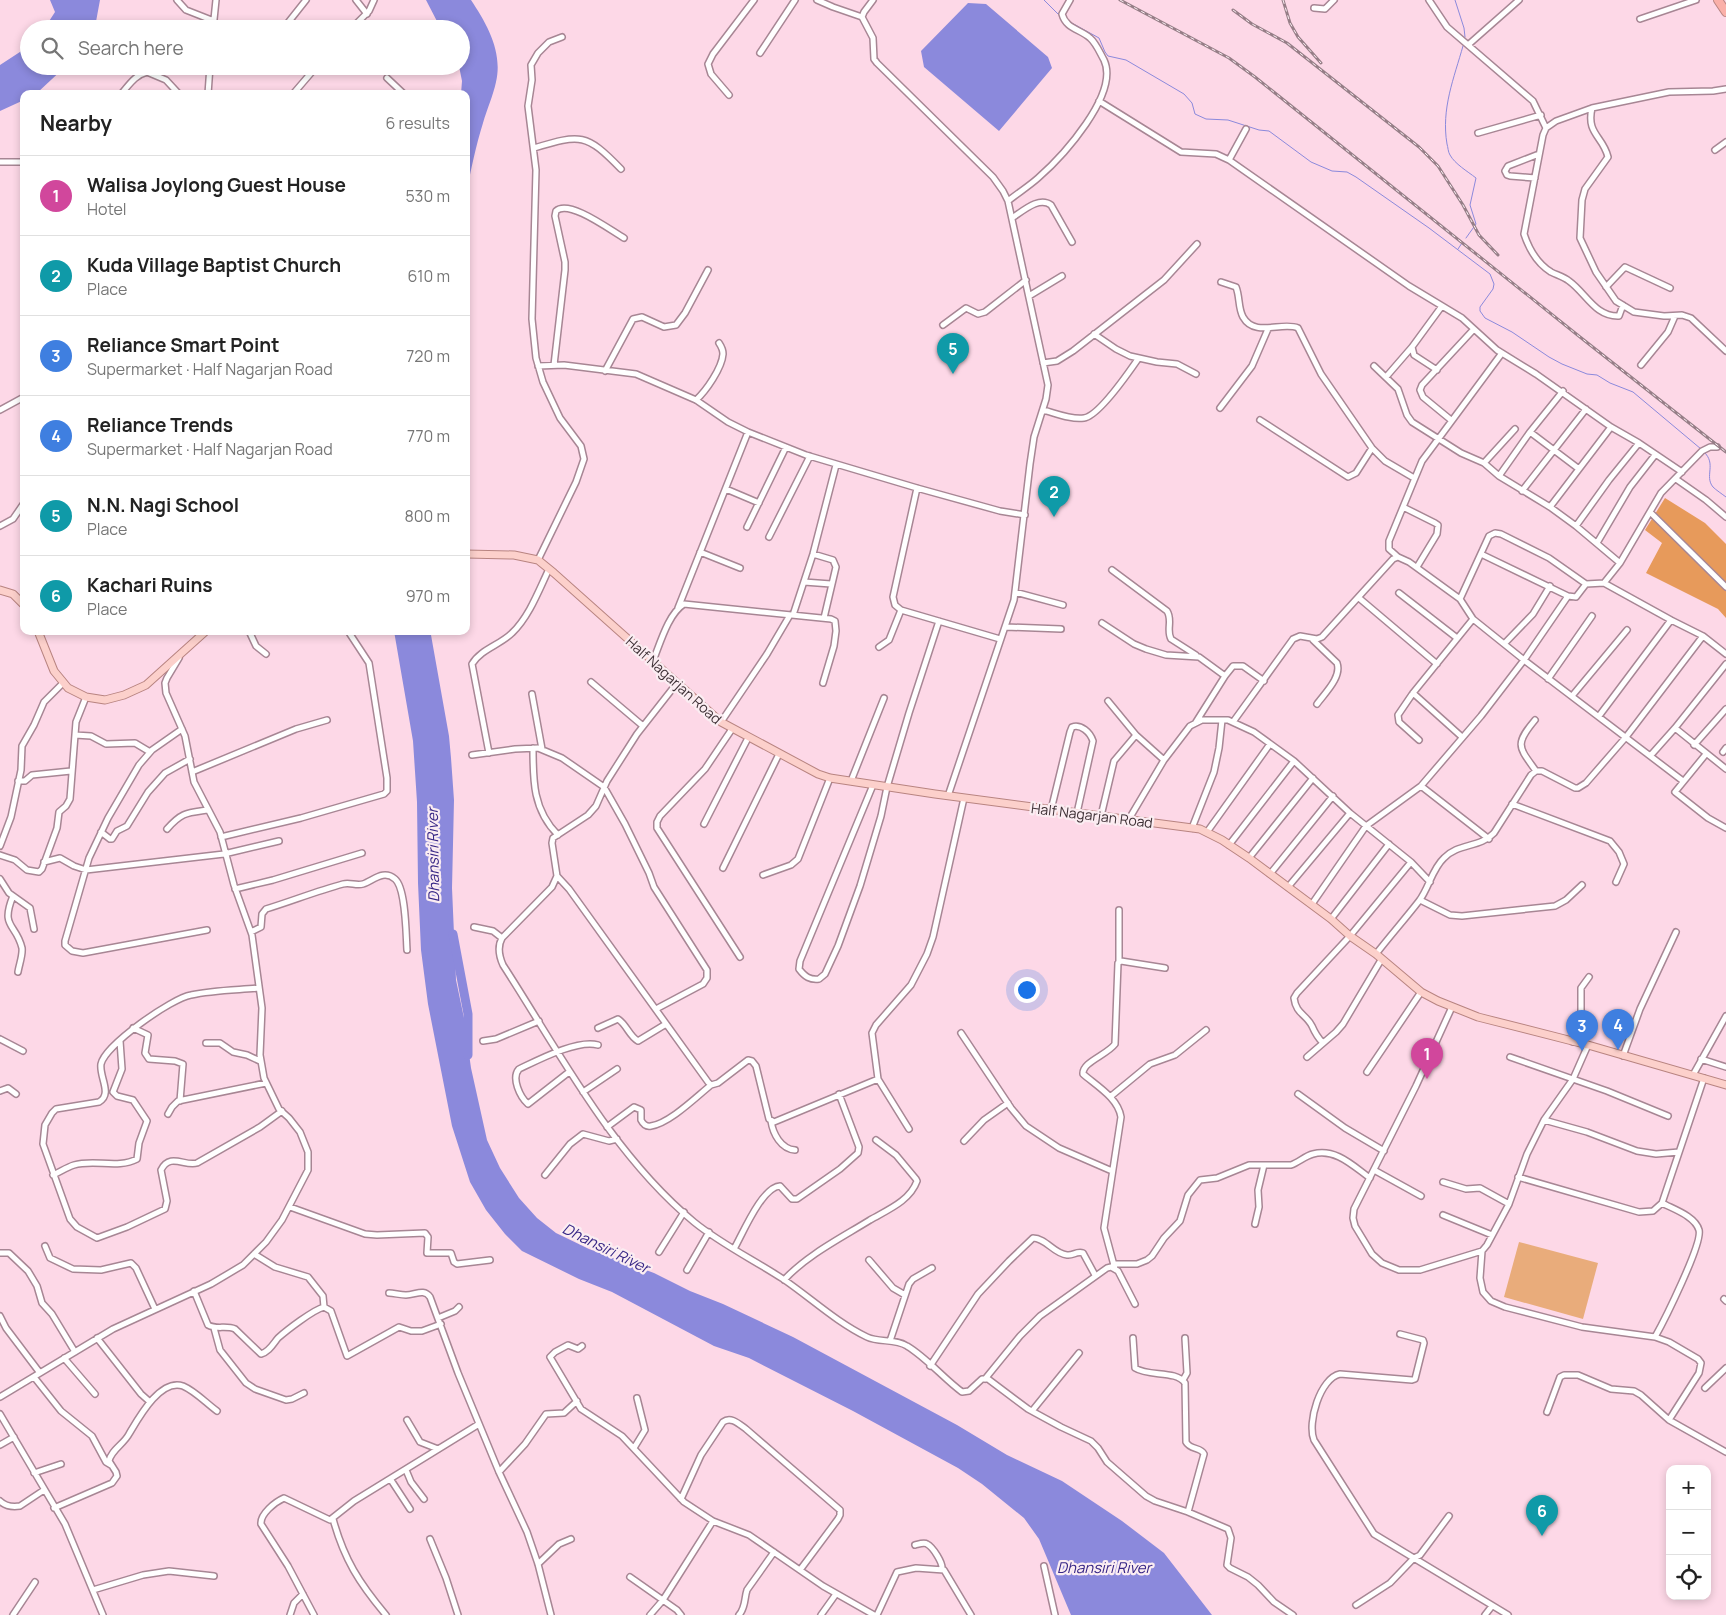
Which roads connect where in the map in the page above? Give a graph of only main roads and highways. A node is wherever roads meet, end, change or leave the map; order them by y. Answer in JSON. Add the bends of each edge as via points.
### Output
{"nodes":[{"id":1,"x":1718,"y":0,"type":"edge"},
{"id":2,"x":1726,"y":12,"type":"edge"},
{"id":3,"x":470,"y":554,"type":"edge"},
{"id":4,"x":0,"y":590,"type":"edge"},
{"id":5,"x":20,"y":600,"type":"edge"},
{"id":6,"x":40,"y":635,"type":"edge"},
{"id":7,"x":201,"y":635,"type":"edge"},
{"id":8,"x":1726,"y":1085,"type":"edge"}],
"edges":[{"from":1,"to":2,"type":"highway"},
{"from":3,"to":8,"type":"main road","name":"Half Nagarjan Road","via":[[514,555],[538,560],[720,722],[818,774],[873,785],[1207,832],[1312,904],[1421,992],[1478,1017]]},
{"from":4,"to":5,"type":"main road"},
{"from":6,"to":7,"type":"main road","via":[[54,671],[68,688],[86,697],[105,700],[146,685]]}]}
